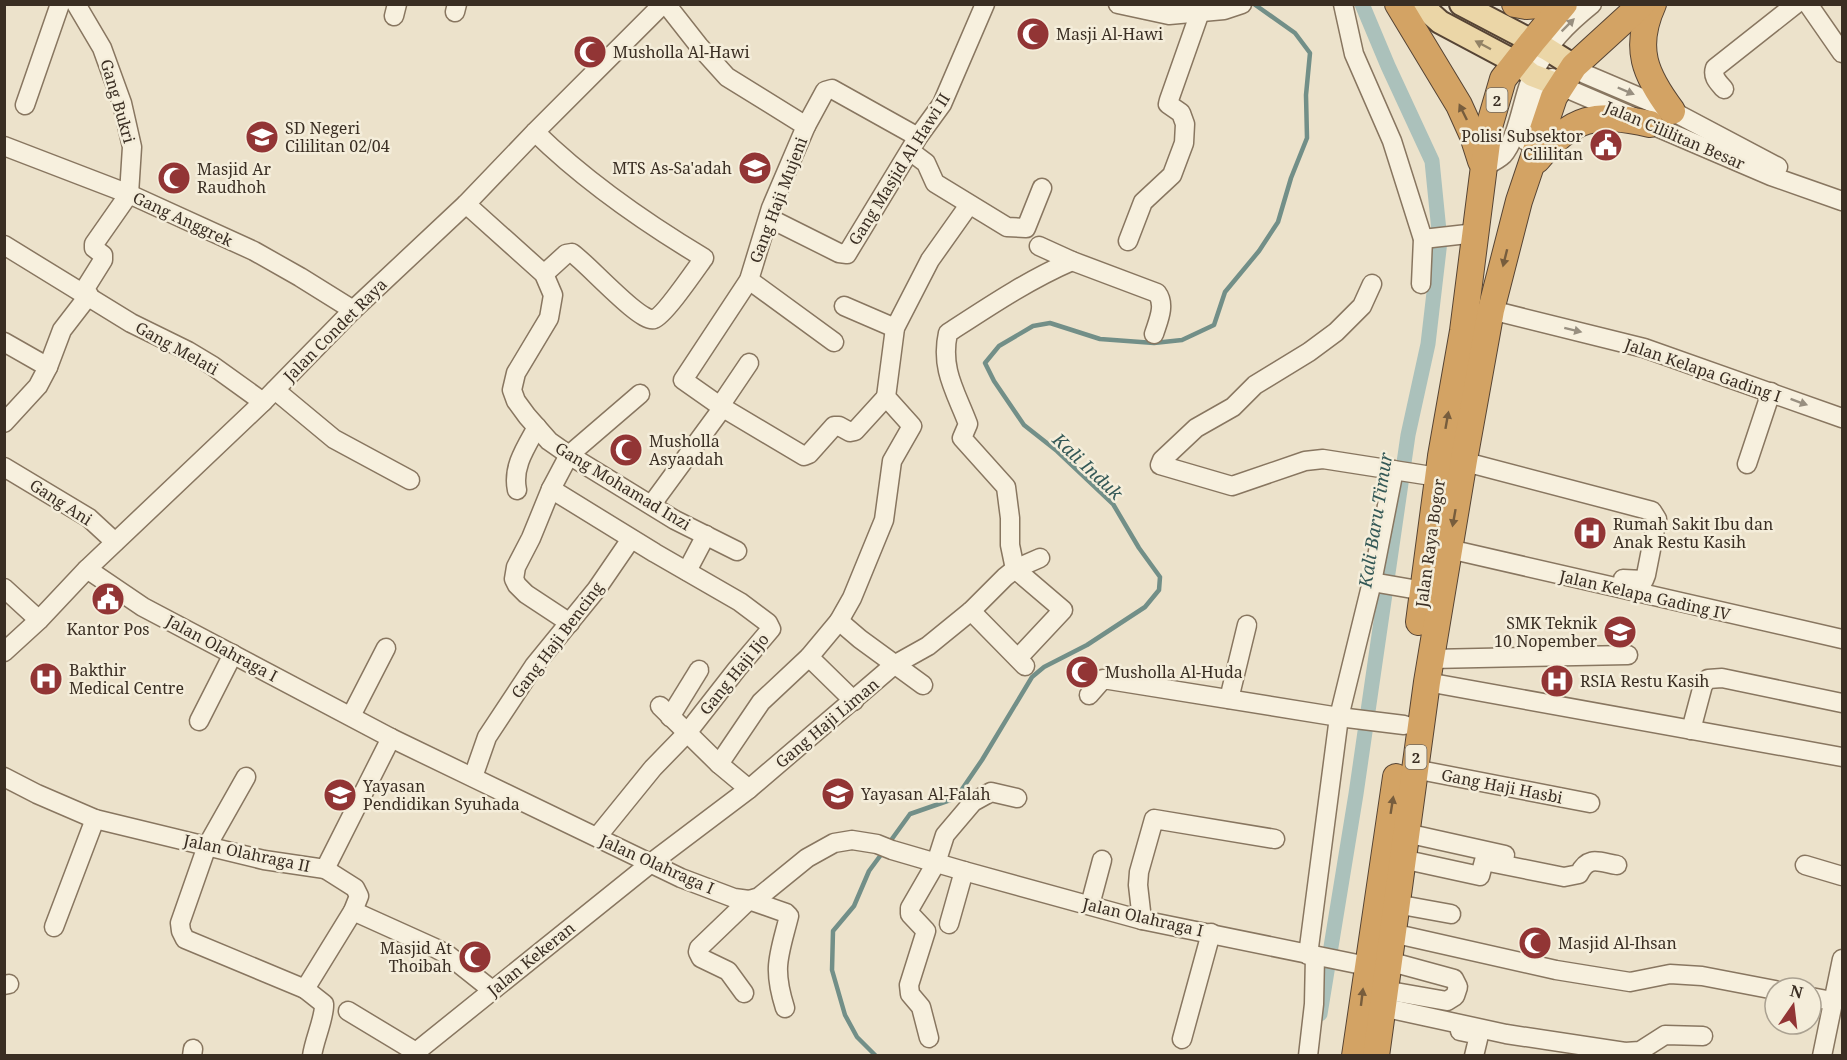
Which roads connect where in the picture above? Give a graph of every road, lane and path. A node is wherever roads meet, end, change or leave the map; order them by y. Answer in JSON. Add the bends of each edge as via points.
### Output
{"nodes":[{"id":1,"x":60,"y":4,"type":"edge"},
{"id":2,"x":76,"y":4,"type":"edge"},
{"id":3,"x":665,"y":4,"type":"edge"},
{"id":4,"x":985,"y":4,"type":"edge"},
{"id":5,"x":1118,"y":4,"type":"edge"},
{"id":6,"x":1242,"y":4,"type":"edge"},
{"id":7,"x":1343,"y":4,"type":"edge"},
{"id":8,"x":1398,"y":4,"type":"edge"},
{"id":9,"x":1420,"y":4,"type":"edge"},
{"id":10,"x":1461,"y":4,"type":"edge"},
{"id":11,"x":1515,"y":4,"type":"edge"},
{"id":12,"x":1553,"y":4,"type":"edge"},
{"id":13,"x":1564,"y":4,"type":"edge"},
{"id":14,"x":1592,"y":4,"type":"edge"},
{"id":15,"x":1625,"y":4,"type":"edge"},
{"id":16,"x":1642,"y":4,"type":"edge"},
{"id":17,"x":1653,"y":4,"type":"edge"},
{"id":18,"x":1796,"y":4,"type":"edge"},
{"id":19,"x":1808,"y":4,"type":"edge"},
{"id":20,"x":1200,"y":12,"type":"junction"},
{"id":21,"x":1842,"y":53,"type":"edge"},
{"id":22,"x":1547,"y":66,"type":"junction"},
{"id":23,"x":1724,"y":89,"type":"dead end"},
{"id":24,"x":25,"y":105,"type":"dead end"},
{"id":25,"x":1672,"y":111,"type":"junction"},
{"id":26,"x":1650,"y":124,"type":"junction"},
{"id":27,"x":806,"y":126,"type":"junction"},
{"id":28,"x":535,"y":132,"type":"junction"},
{"id":29,"x":914,"y":144,"type":"junction"},
{"id":30,"x":4,"y":146,"type":"edge"},
{"id":31,"x":1483,"y":167,"type":"junction"},
{"id":32,"x":1528,"y":171,"type":"junction"},
{"id":33,"x":1042,"y":188,"type":"dead end"},
{"id":34,"x":1819,"y":191,"type":"junction"},
{"id":35,"x":129,"y":194,"type":"junction"},
{"id":36,"x":1842,"y":201,"type":"edge"},
{"id":37,"x":466,"y":204,"type":"junction"},
{"id":38,"x":969,"y":205,"type":"junction"},
{"id":39,"x":769,"y":218,"type":"junction"},
{"id":40,"x":1465,"y":235,"type":"junction"},
{"id":41,"x":1426,"y":239,"type":"junction"},
{"id":42,"x":1128,"y":241,"type":"dead end"},
{"id":43,"x":4,"y":245,"type":"edge"},
{"id":44,"x":1040,"y":246,"type":"dead end"},
{"id":45,"x":1072,"y":261,"type":"junction"},
{"id":46,"x":544,"y":274,"type":"junction"},
{"id":47,"x":749,"y":280,"type":"junction"},
{"id":48,"x":1372,"y":284,"type":"dead end"},
{"id":49,"x":1421,"y":284,"type":"dead end"},
{"id":50,"x":86,"y":294,"type":"junction"},
{"id":51,"x":844,"y":306,"type":"dead end"},
{"id":52,"x":353,"y":310,"type":"junction"},
{"id":53,"x":1491,"y":310,"type":"junction"},
{"id":54,"x":895,"y":328,"type":"junction"},
{"id":55,"x":1154,"y":334,"type":"dead end"},
{"id":56,"x":834,"y":342,"type":"dead end"},
{"id":57,"x":7,"y":349,"type":"edge"},
{"id":58,"x":748,"y":363,"type":"dead end"},
{"id":59,"x":48,"y":367,"type":"junction"},
{"id":60,"x":1771,"y":393,"type":"junction"},
{"id":61,"x":640,"y":394,"type":"dead end"},
{"id":62,"x":269,"y":396,"type":"junction"},
{"id":63,"x":886,"y":397,"type":"junction"},
{"id":64,"x":719,"y":410,"type":"junction"},
{"id":65,"x":1842,"y":418,"type":"edge"},
{"id":66,"x":4,"y":423,"type":"edge"},
{"id":67,"x":537,"y":427,"type":"junction"},
{"id":68,"x":569,"y":455,"type":"junction"},
{"id":69,"x":1747,"y":464,"type":"dead end"},
{"id":70,"x":1448,"y":465,"type":"junction"},
{"id":71,"x":4,"y":467,"type":"edge"},
{"id":72,"x":1401,"y":471,"type":"junction"},
{"id":73,"x":410,"y":480,"type":"dead end"},
{"id":74,"x":551,"y":489,"type":"junction"},
{"id":75,"x":517,"y":490,"type":"dead end"},
{"id":76,"x":652,"y":504,"type":"junction"},
{"id":77,"x":706,"y":535,"type":"junction"},
{"id":78,"x":631,"y":539,"type":"junction"},
{"id":79,"x":115,"y":542,"type":"junction"},
{"id":80,"x":1449,"y":549,"type":"junction"},
{"id":81,"x":737,"y":551,"type":"dead end"},
{"id":82,"x":1040,"y":558,"type":"dead end"},
{"id":83,"x":87,"y":568,"type":"junction"},
{"id":84,"x":1015,"y":569,"type":"junction"},
{"id":85,"x":687,"y":571,"type":"junction"},
{"id":86,"x":1623,"y":579,"type":"dead end"},
{"id":87,"x":1380,"y":583,"type":"junction"},
{"id":88,"x":4,"y":588,"type":"edge"},
{"id":89,"x":1424,"y":591,"type":"junction"},
{"id":90,"x":971,"y":611,"type":"junction"},
{"id":91,"x":39,"y":620,"type":"junction"},
{"id":92,"x":839,"y":621,"type":"junction"},
{"id":93,"x":570,"y":623,"type":"junction"},
{"id":94,"x":1246,"y":625,"type":"dead end"},
{"id":95,"x":1842,"y":639,"type":"edge"},
{"id":96,"x":386,"y":648,"type":"dead end"},
{"id":97,"x":4,"y":652,"type":"edge"},
{"id":98,"x":233,"y":654,"type":"junction"},
{"id":99,"x":1628,"y":655,"type":"dead end"},
{"id":100,"x":809,"y":657,"type":"junction"},
{"id":101,"x":894,"y":665,"type":"junction"},
{"id":102,"x":699,"y":670,"type":"dead end"},
{"id":103,"x":1429,"y":670,"type":"junction"},
{"id":104,"x":923,"y":685,"type":"dead end"},
{"id":105,"x":1089,"y":695,"type":"dead end"},
{"id":106,"x":1229,"y":699,"type":"junction"},
{"id":107,"x":854,"y":701,"type":"junction"},
{"id":108,"x":1842,"y":703,"type":"edge"},
{"id":109,"x":351,"y":716,"type":"junction"},
{"id":110,"x":1339,"y":717,"type":"junction"},
{"id":111,"x":199,"y":721,"type":"dead end"},
{"id":112,"x":1404,"y":725,"type":"junction"},
{"id":113,"x":1691,"y":730,"type":"junction"},
{"id":114,"x":687,"y":733,"type":"junction"},
{"id":115,"x":391,"y":738,"type":"junction"},
{"id":116,"x":1842,"y":757,"type":"edge"},
{"id":117,"x":718,"y":765,"type":"junction"},
{"id":118,"x":1414,"y":769,"type":"junction"},
{"id":119,"x":4,"y":777,"type":"edge"},
{"id":120,"x":246,"y":777,"type":"dead end"},
{"id":121,"x":473,"y":777,"type":"junction"},
{"id":122,"x":749,"y":789,"type":"junction"},
{"id":123,"x":1017,"y":798,"type":"dead end"},
{"id":124,"x":1590,"y":802,"type":"dead end"},
{"id":125,"x":95,"y":819,"type":"junction"},
{"id":126,"x":1406,"y":833,"type":"junction"},
{"id":127,"x":597,"y":837,"type":"junction"},
{"id":128,"x":1275,"y":839,"type":"dead end"},
{"id":129,"x":207,"y":846,"type":"junction"},
{"id":130,"x":1402,"y":859,"type":"junction"},
{"id":131,"x":1524,"y":859,"type":"dead end"},
{"id":132,"x":1102,"y":860,"type":"dead end"},
{"id":133,"x":651,"y":863,"type":"junction"},
{"id":134,"x":936,"y":863,"type":"junction"},
{"id":135,"x":1617,"y":865,"type":"dead end"},
{"id":136,"x":1805,"y":865,"type":"dead end"},
{"id":137,"x":325,"y":869,"type":"junction"},
{"id":138,"x":964,"y":871,"type":"junction"},
{"id":139,"x":1842,"y":876,"type":"edge"},
{"id":140,"x":749,"y":900,"type":"junction"},
{"id":141,"x":1396,"y":904,"type":"junction"},
{"id":142,"x":1090,"y":905,"type":"junction"},
{"id":143,"x":353,"y":911,"type":"junction"},
{"id":144,"x":1451,"y":914,"type":"dead end"},
{"id":145,"x":1142,"y":920,"type":"junction"},
{"id":146,"x":949,"y":924,"type":"dead end"},
{"id":147,"x":54,"y":927,"type":"dead end"},
{"id":148,"x":1211,"y":933,"type":"junction"},
{"id":149,"x":1392,"y":933,"type":"junction"},
{"id":150,"x":1319,"y":957,"type":"junction"},
{"id":151,"x":1842,"y":959,"type":"edge"},
{"id":152,"x":1377,"y":963,"type":"junction"},
{"id":153,"x":1763,"y":988,"type":"edge"},
{"id":154,"x":305,"y":989,"type":"junction"},
{"id":155,"x":492,"y":990,"type":"junction"},
{"id":156,"x":744,"y":993,"type":"dead end"},
{"id":157,"x":1382,"y":1004,"type":"junction"},
{"id":158,"x":785,"y":1008,"type":"dead end"},
{"id":159,"x":348,"y":1011,"type":"dead end"},
{"id":160,"x":1835,"y":1011,"type":"edge"},
{"id":161,"x":1703,"y":1036,"type":"dead end"},
{"id":162,"x":929,"y":1038,"type":"dead end"},
{"id":163,"x":1182,"y":1039,"type":"dead end"},
{"id":164,"x":414,"y":1054,"type":"edge"},
{"id":165,"x":312,"y":1056,"type":"edge"},
{"id":166,"x":1308,"y":1056,"type":"edge"},
{"id":167,"x":1355,"y":1056,"type":"edge"},
{"id":168,"x":1376,"y":1056,"type":"edge"},
{"id":169,"x":1474,"y":1056,"type":"edge"},
{"id":170,"x":1822,"y":1056,"type":"edge"}],
"edges":[{"from":1,"to":24,"type":"street"},
{"from":2,"to":35,"type":"street","name":"Gang Bukri","via":[[102,48],[122,103],[132,147]]},
{"from":3,"to":27,"type":"street","name":"Gang Haji Mujeni","via":[[727,77]]},
{"from":3,"to":28,"type":"street","name":"Jalan Condet Raya"},
{"from":4,"to":29,"type":"street","name":"Gang Masjid Al Hawi II","via":[[942,104]]},
{"from":5,"to":20,"type":"street","via":[[1169,15]]},
{"from":6,"to":20,"type":"street"},
{"from":7,"to":41,"type":"street","via":[[1354,54],[1392,141]]},
{"from":31,"to":8,"type":"highway","one_way":true,"via":[[1459,105]]},
{"from":22,"to":9,"type":"main road","one_way":true,"via":[[1440,22]]},
{"from":10,"to":22,"type":"main road"},
{"from":11,"to":12,"type":"highway"},
{"from":13,"to":22,"type":"highway","number":"2"},
{"from":22,"to":14,"type":"street","one_way":true,"via":[[1568,23]]},
{"from":15,"to":22,"type":"street","via":[[1575,49]]},
{"from":16,"to":22,"type":"highway","number":"2"},
{"from":17,"to":25,"type":"highway","via":[[1644,28],[1643,58],[1651,82]]},
{"from":18,"to":23,"type":"street","via":[[1715,68],[1715,78]]},
{"from":19,"to":21,"type":"street"},
{"from":20,"to":42,"type":"street","via":[[1168,104],[1185,124],[1184,143],[1172,175],[1143,202]]},
{"from":22,"to":25,"type":"street","name":"Jalan Cililitan Besar","one_way":true,"via":[[1585,74]]},
{"from":22,"to":26,"type":"street","name":"Jalan Cililitan Besar"},
{"from":22,"to":31,"type":"highway","name":"Jalan Raya Bogor","number":"2","via":[[1503,79],[1489,127]]},
{"from":22,"to":32,"type":"highway","name":"Jalan Raya Bogor","number":"2","via":[[1554,97]]},
{"from":25,"to":34,"type":"street","name":"Jalan Cililitan Besar"},
{"from":26,"to":32,"type":"highway","via":[[1614,118],[1577,123],[1561,133]]},
{"from":26,"to":34,"type":"street","name":"Jalan Cililitan Besar","via":[[1771,176]]},
{"from":27,"to":29,"type":"street","via":[[825,91],[832,89]]},
{"from":27,"to":39,"type":"street","name":"Gang Haji Mujeni"},
{"from":28,"to":37,"type":"street","name":"Jalan Condet Raya"},
{"from":28,"to":46,"type":"street","via":[[576,169],[665,235],[704,258],[652,320],[626,302],[573,253],[566,254]]},
{"from":29,"to":38,"type":"street","via":[[935,183]]},
{"from":29,"to":39,"type":"street","name":"Gang Masjid Al Hawi II","via":[[847,254]]},
{"from":30,"to":35,"type":"street","name":"Gang Anggrek"},
{"from":31,"to":40,"type":"highway","name":"Jalan Raya Bogor","number":"2"},
{"from":32,"to":53,"type":"highway","name":"Jalan Raya Bogor","number":"2","one_way":true},
{"from":33,"to":38,"type":"street","via":[[1026,228],[1007,227]]},
{"from":34,"to":36,"type":"street","name":"Jalan Cililitan Besar"},
{"from":35,"to":50,"type":"street","via":[[94,244],[103,260]]},
{"from":35,"to":52,"type":"street","name":"Gang Anggrek","via":[[254,251]]},
{"from":37,"to":46,"type":"street"},
{"from":37,"to":52,"type":"street","name":"Jalan Condet Raya"},
{"from":38,"to":54,"type":"street","via":[[930,260]]},
{"from":39,"to":47,"type":"street","name":"Gang Haji Mujeni"},
{"from":40,"to":41,"type":"street"},
{"from":70,"to":40,"type":"highway","name":"Jalan Raya Bogor","number":"2","one_way":true,"via":[[1463,331]]},
{"from":41,"to":49,"type":"street"},
{"from":43,"to":50,"type":"street","name":"Gang Melati"},
{"from":44,"to":45,"type":"street"},
{"from":45,"to":55,"type":"street","via":[[1158,293],[1162,307]]},
{"from":45,"to":84,"type":"street","via":[[998,300],[948,333],[947,338],[948,378],[968,424],[962,438],[1006,487]]},
{"from":46,"to":67,"type":"street","name":"Gang Mohamad Inzi","via":[[553,295],[549,318],[516,373],[512,390]]},
{"from":47,"to":56,"type":"street"},
{"from":47,"to":64,"type":"street","name":"Gang Haji Mujeni","via":[[683,380]]},
{"from":48,"to":72,"type":"street","via":[[1362,306],[1336,332],[1255,385],[1233,407],[1196,428],[1160,465],[1232,486],[1313,460]]},
{"from":50,"to":59,"type":"street","via":[[62,330]]},
{"from":50,"to":62,"type":"street","name":"Gang Melati","via":[[131,323]]},
{"from":51,"to":54,"type":"street"},
{"from":52,"to":62,"type":"street","name":"Jalan Condet Raya"},
{"from":53,"to":60,"type":"street","name":"Jalan Kelapa Gading I","one_way":true,"via":[[1644,348]]},
{"from":53,"to":70,"type":"highway","name":"Jalan Raya Bogor","number":"2"},
{"from":54,"to":63,"type":"street"},
{"from":57,"to":59,"type":"street"},
{"from":58,"to":64,"type":"street"},
{"from":59,"to":66,"type":"street","via":[[38,386]]},
{"from":60,"to":65,"type":"street","name":"Jalan Kelapa Gading I","one_way":true},
{"from":60,"to":69,"type":"street"},
{"from":61,"to":68,"type":"street"},
{"from":62,"to":73,"type":"street","name":"Gang Melati","via":[[334,439]]},
{"from":62,"to":79,"type":"street","name":"Jalan Condet Raya"},
{"from":63,"to":64,"type":"street","via":[[855,431],[834,426],[804,456]]},
{"from":63,"to":92,"type":"street","via":[[912,426],[892,461],[884,520]]},
{"from":64,"to":76,"type":"street"},
{"from":67,"to":68,"type":"street","name":"Gang Mohamad Inzi"},
{"from":67,"to":75,"type":"street","via":[[521,458],[515,481]]},
{"from":68,"to":74,"type":"street"},
{"from":68,"to":76,"type":"street","name":"Gang Mohamad Inzi"},
{"from":70,"to":72,"type":"street"},
{"from":70,"to":80,"type":"highway","name":"Jalan Raya Bogor","number":"2","one_way":true},
{"from":70,"to":86,"type":"street","via":[[1652,511],[1657,519],[1644,580]]},
{"from":70,"to":89,"type":"highway","name":"Jalan Raya Bogor","number":"2"},
{"from":71,"to":79,"type":"street","name":"Gang Ani","via":[[88,518]]},
{"from":72,"to":87,"type":"street"},
{"from":74,"to":78,"type":"street","name":"Gang Haji Ijo"},
{"from":74,"to":93,"type":"street","via":[[514,579],[526,594]]},
{"from":76,"to":77,"type":"street","name":"Gang Mohamad Inzi"},
{"from":77,"to":81,"type":"street","name":"Gang Mohamad Inzi"},
{"from":77,"to":85,"type":"street"},
{"from":78,"to":85,"type":"street","name":"Gang Haji Ijo"},
{"from":78,"to":93,"type":"street","name":"Gang Haji Bencing"},
{"from":79,"to":83,"type":"street","name":"Jalan Condet Raya"},
{"from":80,"to":95,"type":"street","name":"Jalan Kelapa Gading IV"},
{"from":80,"to":103,"type":"highway","name":"Jalan Raya Bogor","number":"2"},
{"from":82,"to":84,"type":"street","name":"Gang Haji Liman"},
{"from":83,"to":91,"type":"street","name":"Jalan Condet Raya"},
{"from":83,"to":98,"type":"street","name":"Jalan Olahraga I","via":[[143,606]]},
{"from":84,"to":90,"type":"street","name":"Gang Haji Liman"},
{"from":84,"to":90,"type":"street","via":[[1063,610],[1022,662]]},
{"from":85,"to":114,"type":"street","name":"Gang Haji Ijo","via":[[740,602],[771,629]]},
{"from":87,"to":89,"type":"street"},
{"from":87,"to":110,"type":"street"},
{"from":88,"to":91,"type":"street"},
{"from":89,"to":112,"type":"highway","name":"Jalan Raya Bogor","number":"2"},
{"from":90,"to":101,"type":"street","name":"Gang Haji Liman","via":[[928,646]]},
{"from":91,"to":97,"type":"street","name":"Jalan Condet Raya"},
{"from":92,"to":100,"type":"street"},
{"from":92,"to":101,"type":"street"},
{"from":93,"to":121,"type":"street","name":"Gang Haji Bencing","via":[[534,666],[487,737]]},
{"from":94,"to":106,"type":"street"},
{"from":96,"to":109,"type":"street"},
{"from":98,"to":109,"type":"street","name":"Jalan Olahraga I"},
{"from":98,"to":111,"type":"street"},
{"from":99,"to":103,"type":"street"},
{"from":100,"to":107,"type":"street"},
{"from":100,"to":117,"type":"street","via":[[760,702]]},
{"from":101,"to":104,"type":"street"},
{"from":101,"to":107,"type":"street","name":"Gang Haji Liman"},
{"from":102,"to":114,"type":"street","via":[[665,712]]},
{"from":103,"to":113,"type":"street"},
{"from":103,"to":118,"type":"highway","name":"Jalan Raya Bogor","number":"2"},
{"from":105,"to":106,"type":"street","via":[[1102,679]]},
{"from":106,"to":110,"type":"street"},
{"from":107,"to":122,"type":"street","name":"Gang Haji Liman"},
{"from":108,"to":113,"type":"street","via":[[1722,678],[1708,679]]},
{"from":109,"to":115,"type":"street","name":"Jalan Olahraga I"},
{"from":110,"to":112,"type":"street"},
{"from":110,"to":150,"type":"street"},
{"from":152,"to":112,"type":"highway","name":"Jalan Raya Bogor","number":"2","one_way":true},
{"from":113,"to":116,"type":"street"},
{"from":114,"to":117,"type":"street"},
{"from":114,"to":127,"type":"street","name":"Gang Haji Ijo"},
{"from":115,"to":121,"type":"street","name":"Jalan Olahraga I"},
{"from":115,"to":137,"type":"street","name":"Jalan Olahraga II"},
{"from":117,"to":122,"type":"street"},
{"from":118,"to":124,"type":"street","name":"Gang Haji Hasbi"},
{"from":118,"to":126,"type":"highway","name":"Jalan Raya Bogor","number":"2"},
{"from":119,"to":125,"type":"street","name":"Jalan Olahraga II"},
{"from":120,"to":129,"type":"street"},
{"from":121,"to":127,"type":"street","name":"Jalan Olahraga I"},
{"from":122,"to":133,"type":"street","name":"Gang Haji Liman"},
{"from":123,"to":134,"type":"street","via":[[991,792],[973,802],[945,835]]},
{"from":125,"to":129,"type":"street","name":"Jalan Olahraga II"},
{"from":125,"to":147,"type":"street"},
{"from":126,"to":130,"type":"highway","name":"Jalan Raya Bogor","number":"2"},
{"from":126,"to":131,"type":"street"},
{"from":127,"to":133,"type":"street","name":"Jalan Olahraga I"},
{"from":128,"to":145,"type":"street","via":[[1154,819],[1137,885]]},
{"from":129,"to":137,"type":"street","name":"Jalan Olahraga II"},
{"from":129,"to":154,"type":"street","via":[[180,923],[185,939]]},
{"from":130,"to":135,"type":"street","via":[[1480,876],[1484,861],[1564,877],[1579,874],[1590,861]]},
{"from":130,"to":141,"type":"highway","name":"Jalan Raya Bogor","number":"2"},
{"from":132,"to":142,"type":"street"},
{"from":133,"to":140,"type":"street","name":"Jalan Olahraga I","via":[[681,878]]},
{"from":133,"to":155,"type":"street","name":"Jalan Kekeran"},
{"from":134,"to":138,"type":"street","name":"Jalan Olahraga I"},
{"from":134,"to":140,"type":"street","name":"Jalan Olahraga I","via":[[852,840],[834,843],[807,858],[759,897]]},
{"from":134,"to":162,"type":"street","via":[[910,914],[926,931],[909,985],[910,994],[921,1007]]},
{"from":136,"to":139,"type":"street"},
{"from":137,"to":143,"type":"street","via":[[355,888],[359,896]]},
{"from":138,"to":142,"type":"street","name":"Jalan Olahraga I"},
{"from":138,"to":146,"type":"street"},
{"from":140,"to":156,"type":"street","via":[[698,952],[701,958],[728,971]]},
{"from":140,"to":158,"type":"street","via":[[789,916],[777,956],[777,980]]},
{"from":141,"to":144,"type":"street"},
{"from":141,"to":149,"type":"highway","name":"Jalan Raya Bogor","number":"2"},
{"from":142,"to":145,"type":"street","name":"Jalan Olahraga I"},
{"from":143,"to":154,"type":"street"},
{"from":143,"to":155,"type":"street","via":[[448,955]]},
{"from":145,"to":148,"type":"street","name":"Jalan Olahraga I"},
{"from":148,"to":150,"type":"street","name":"Jalan Olahraga I"},
{"from":148,"to":163,"type":"street"},
{"from":149,"to":152,"type":"highway","name":"Jalan Raya Bogor","number":"2"},
{"from":149,"to":153,"type":"street","via":[[1556,970],[1630,982],[1670,974]]},
{"from":150,"to":152,"type":"street","name":"Jalan Olahraga I"},
{"from":150,"to":166,"type":"street"},
{"from":151,"to":160,"type":"street"},
{"from":152,"to":157,"type":"highway","name":"Jalan Raya Bogor","number":"2"},
{"from":152,"to":157,"type":"street","name":"Jalan Olahraga I","via":[[1454,979],[1458,987],[1455,996],[1447,1001]]},
{"from":167,"to":152,"type":"highway","name":"Jalan Raya Bogor","number":"2","one_way":true},
{"from":154,"to":165,"type":"street","via":[[324,1004],[325,1011]]},
{"from":155,"to":164,"type":"street","name":"Jalan Kekeran"},
{"from":157,"to":161,"type":"street","via":[[1529,1038],[1625,1052],[1640,1051],[1665,1035]]},
{"from":157,"to":168,"type":"highway","name":"Jalan Raya Bogor","number":"2"},
{"from":157,"to":169,"type":"street","via":[[1479,1035]]},
{"from":159,"to":164,"type":"street"},
{"from":160,"to":170,"type":"street"}]}
